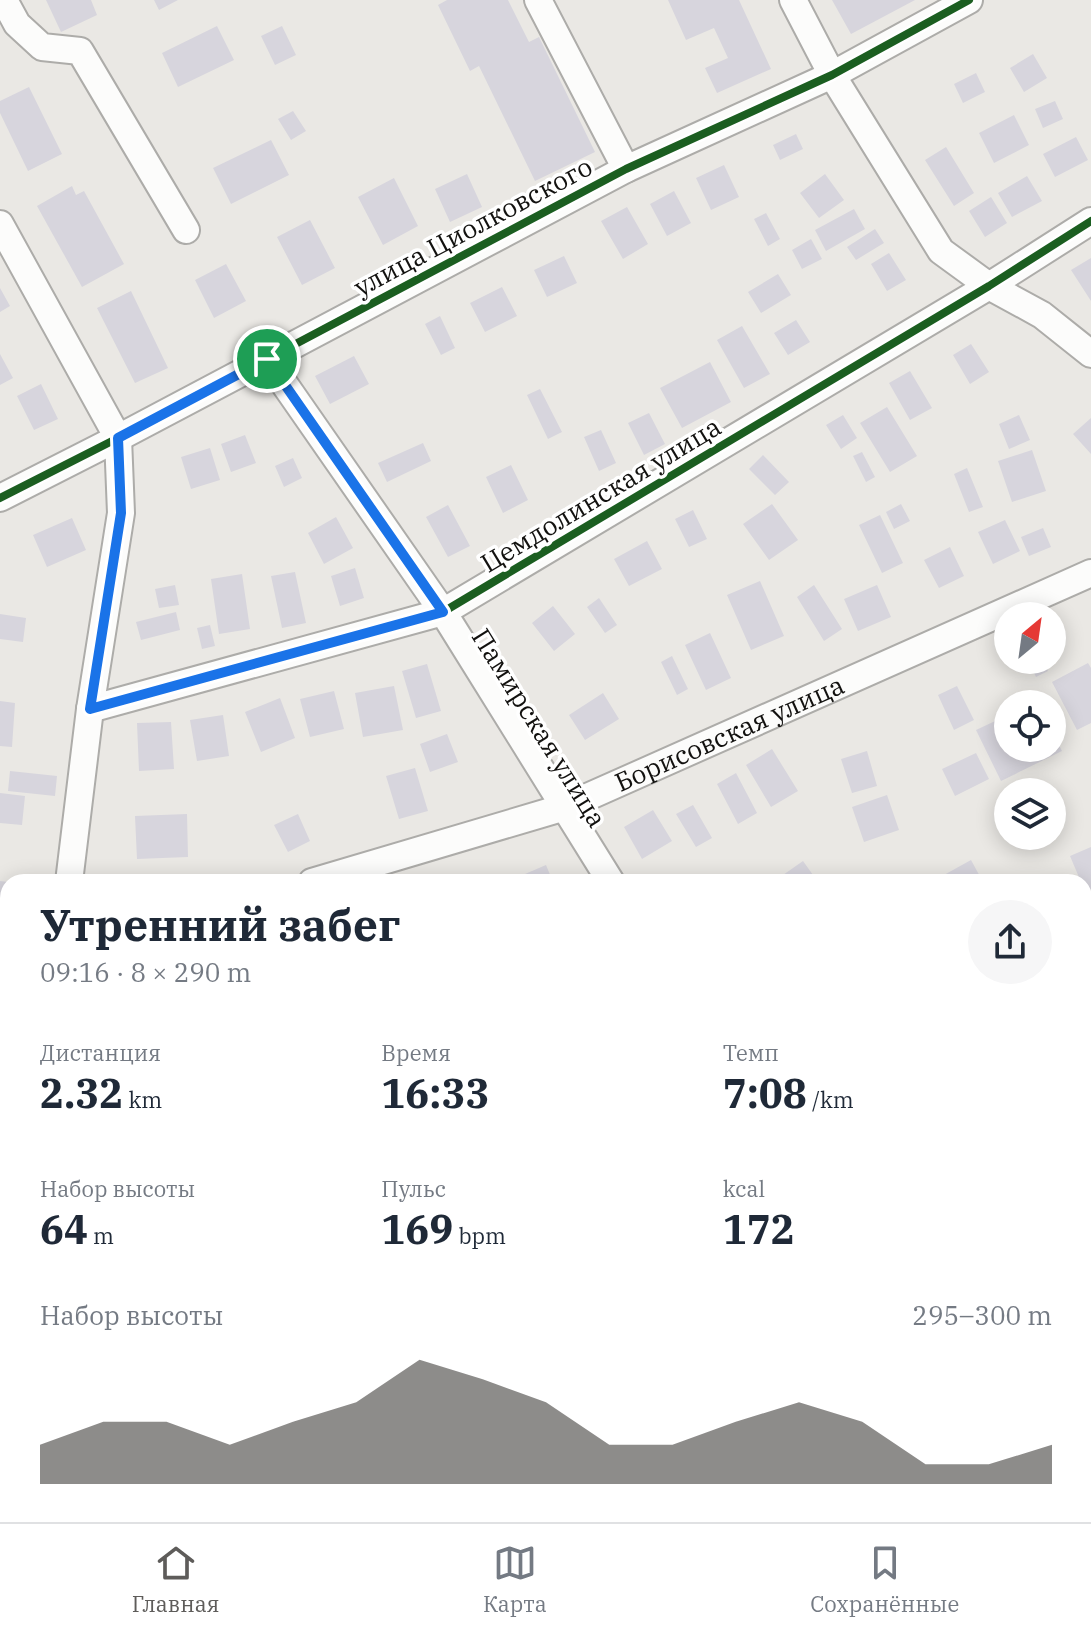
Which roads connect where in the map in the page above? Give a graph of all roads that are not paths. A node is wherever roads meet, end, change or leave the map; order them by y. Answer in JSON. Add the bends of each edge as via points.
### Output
{"nodes":[{"id":1,"x":4,"y":0,"type":"edge"},
{"id":2,"x":538,"y":0,"type":"edge"},
{"id":3,"x":793,"y":0,"type":"edge"},
{"id":4,"x":969,"y":0,"type":"edge"},
{"id":5,"x":832,"y":75,"type":"junction"},
{"id":6,"x":626,"y":169,"type":"junction"},
{"id":7,"x":1091,"y":221,"type":"edge"},
{"id":8,"x":0,"y":224,"type":"edge"},
{"id":9,"x":186,"y":230,"type":"dead end"},
{"id":10,"x":989,"y":286,"type":"junction"},
{"id":11,"x":1091,"y":354,"type":"edge"},
{"id":12,"x":267,"y":359,"type":"junction"},
{"id":13,"x":118,"y":438,"type":"junction"},
{"id":14,"x":0,"y":498,"type":"edge"},
{"id":15,"x":1091,"y":573,"type":"edge"},
{"id":16,"x":443,"y":612,"type":"junction"},
{"id":17,"x":90,"y":709,"type":"junction"},
{"id":18,"x":565,"y":807,"type":"junction"},
{"id":19,"x":70,"y":874,"type":"edge"},
{"id":20,"x":339,"y":874,"type":"edge"},
{"id":21,"x":606,"y":874,"type":"edge"}],
"edges":[{"from":1,"to":9,"type":"street","via":[[17,24],[42,47],[80,51]]},
{"from":2,"to":6,"type":"street"},
{"from":3,"to":5,"type":"street"},
{"from":4,"to":5,"type":"street","name":"улица Циолковского"},
{"from":5,"to":6,"type":"street","name":"улица Циолковского"},
{"from":5,"to":10,"type":"street","via":[[941,251]]},
{"from":6,"to":12,"type":"street","name":"улица Циолковского"},
{"from":7,"to":10,"type":"street","name":"Цемдолинская улица"},
{"from":8,"to":13,"type":"street"},
{"from":10,"to":11,"type":"street","via":[[1042,315]]},
{"from":10,"to":16,"type":"street","name":"Цемдолинская улица"},
{"from":12,"to":13,"type":"street","name":"улица Циолковского"},
{"from":12,"to":16,"type":"street","name":"Памирская улица"},
{"from":13,"to":14,"type":"street","name":"улица Циолковского"},
{"from":13,"to":17,"type":"street","via":[[121,513]]},
{"from":15,"to":18,"type":"street","name":"Борисовская улица"},
{"from":16,"to":17,"type":"street","name":"Цемдолинская улица"},
{"from":16,"to":18,"type":"street","name":"Памирская улица"},
{"from":17,"to":19,"type":"street"},
{"from":18,"to":20,"type":"street","name":"Борисовская улица"},
{"from":18,"to":21,"type":"street","name":"Памирская улица"}]}
